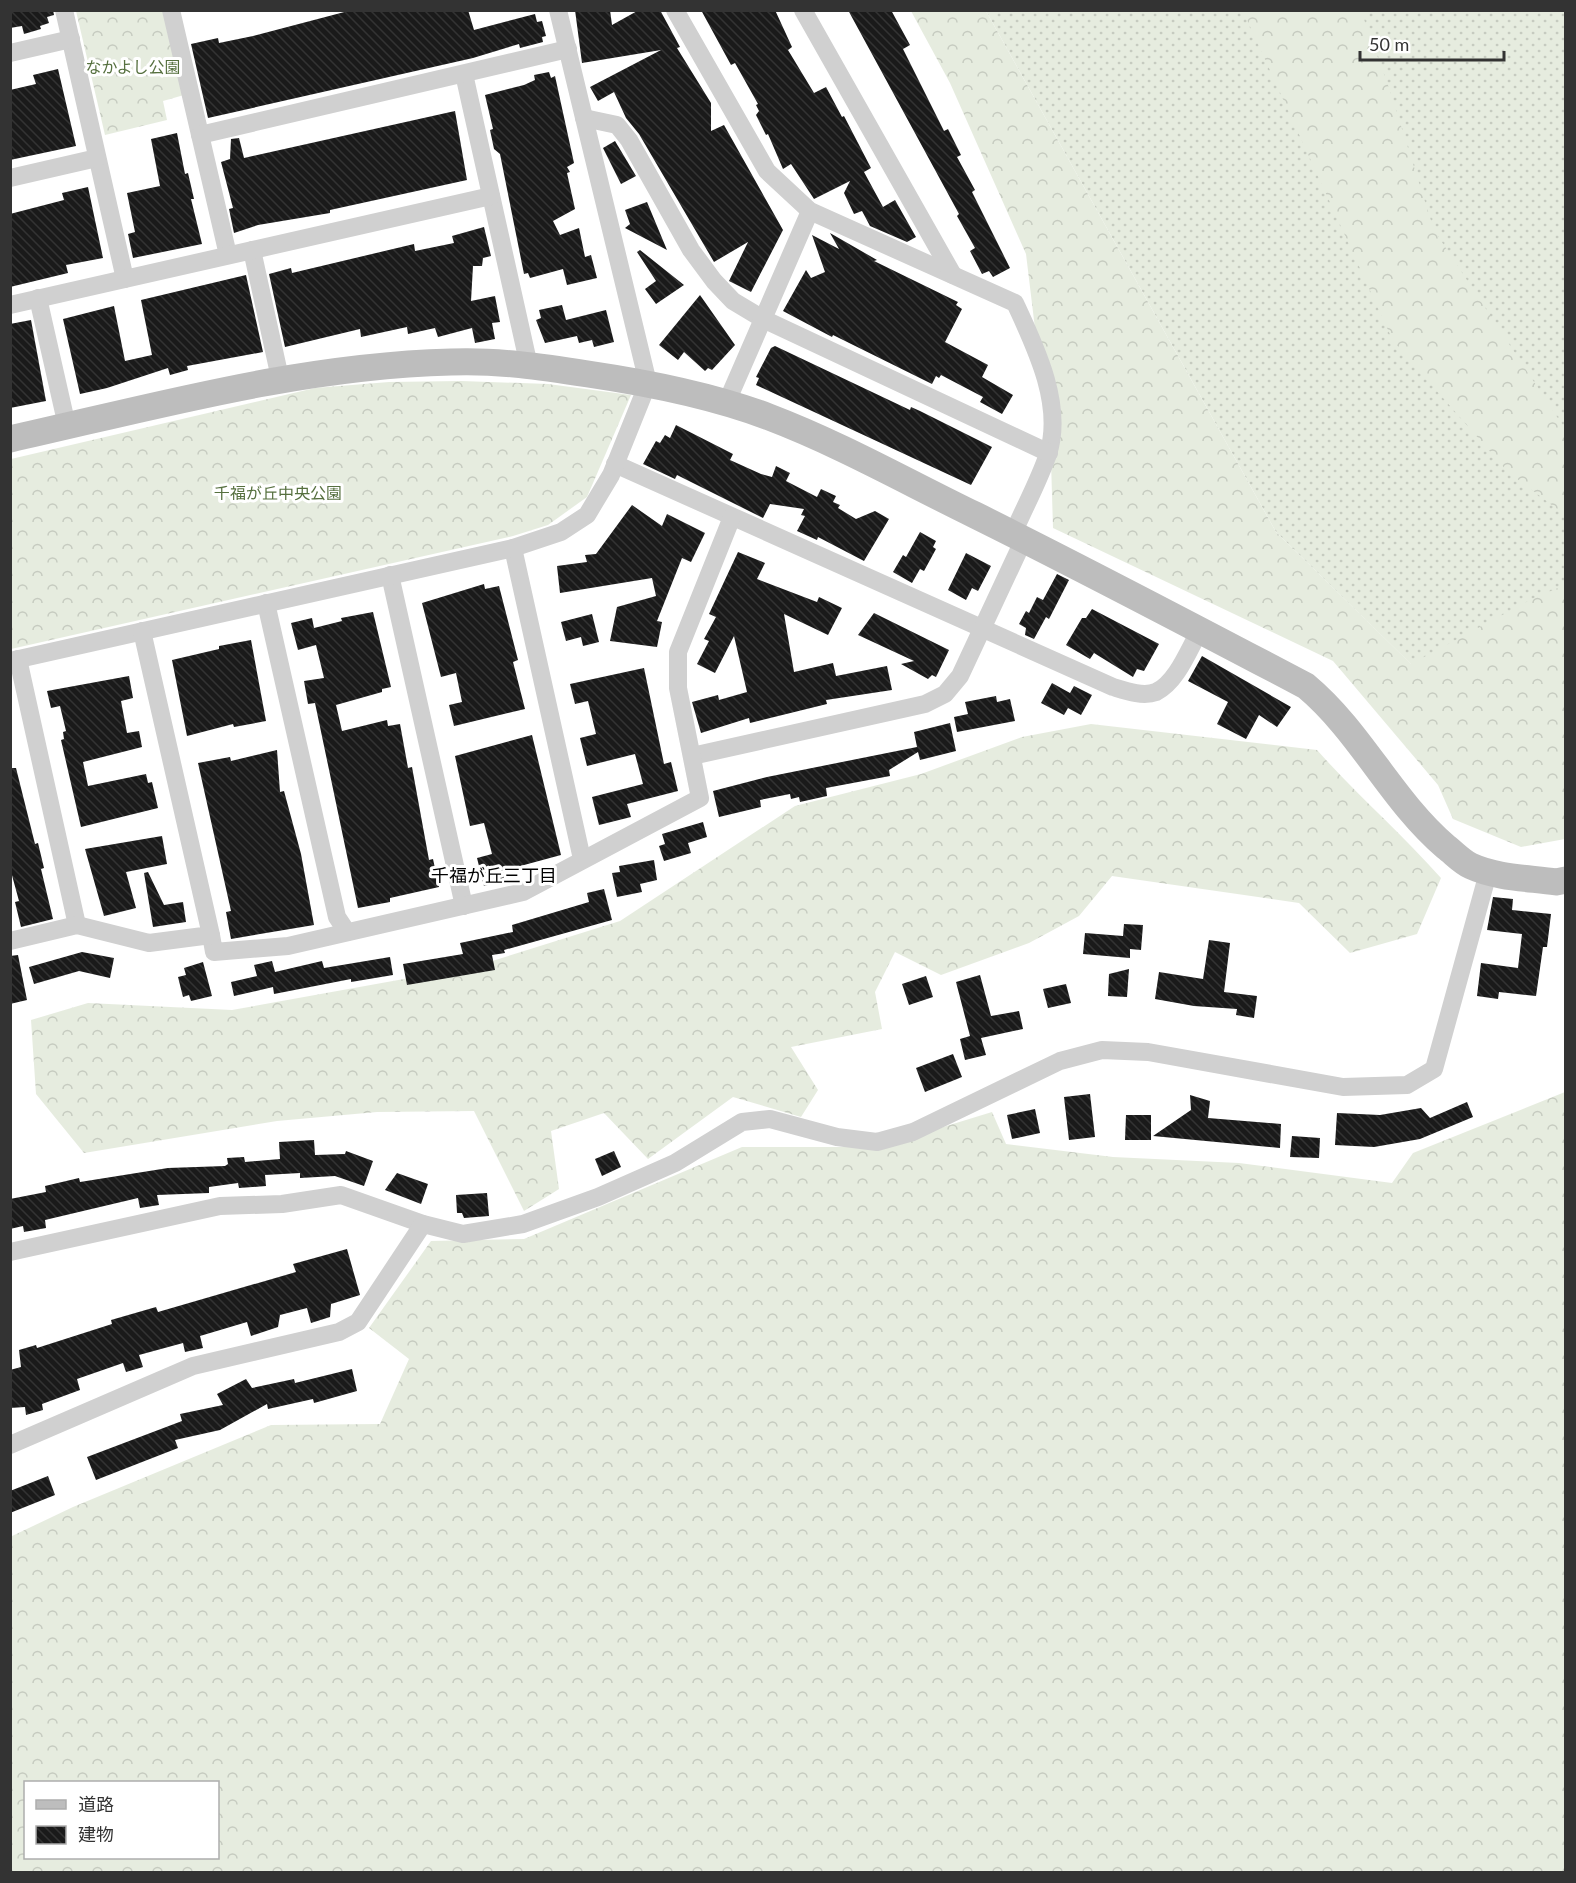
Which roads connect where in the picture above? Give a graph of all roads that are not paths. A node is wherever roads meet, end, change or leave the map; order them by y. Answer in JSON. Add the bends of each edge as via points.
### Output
{"nodes":[{"id":1,"x":64,"y":10,"type":"edge"},
{"id":2,"x":558,"y":10,"type":"edge"},
{"id":3,"x":675,"y":10,"type":"edge"},
{"id":4,"x":803,"y":10,"type":"edge"},
{"id":5,"x":178,"y":12,"type":"edge"},
{"id":6,"x":71,"y":39,"type":"junction"},
{"id":7,"x":568,"y":49,"type":"junction"},
{"id":8,"x":10,"y":53,"type":"edge"},
{"id":9,"x":464,"y":74,"type":"junction"},
{"id":10,"x":584,"y":118,"type":"junction"},
{"id":11,"x":200,"y":135,"type":"junction"},
{"id":12,"x":97,"y":158,"type":"junction"},
{"id":13,"x":10,"y":178,"type":"edge"},
{"id":14,"x":491,"y":196,"type":"junction"},
{"id":15,"x":810,"y":211,"type":"junction"},
{"id":16,"x":252,"y":250,"type":"junction"},
{"id":17,"x":228,"y":255,"type":"junction"},
{"id":18,"x":952,"y":275,"type":"junction"},
{"id":19,"x":125,"y":279,"type":"junction"},
{"id":20,"x":38,"y":298,"type":"junction"},
{"id":21,"x":10,"y":305,"type":"edge"},
{"id":22,"x":763,"y":319,"type":"junction"},
{"id":23,"x":529,"y":366,"type":"junction"},
{"id":24,"x":280,"y":378,"type":"junction"},
{"id":25,"x":648,"y":383,"type":"junction"},
{"id":26,"x":726,"y":404,"type":"junction"},
{"id":27,"x":67,"y":426,"type":"junction"},
{"id":28,"x":10,"y":439,"type":"edge"},
{"id":29,"x":1049,"y":453,"type":"junction"},
{"id":30,"x":615,"y":464,"type":"junction"},
{"id":31,"x":732,"y":517,"type":"junction"},
{"id":32,"x":1018,"y":537,"type":"junction"},
{"id":33,"x":513,"y":548,"type":"junction"},
{"id":34,"x":390,"y":575,"type":"junction"},
{"id":35,"x":266,"y":603,"type":"junction"},
{"id":36,"x":982,"y":629,"type":"junction"},
{"id":37,"x":1200,"y":630,"type":"junction"},
{"id":38,"x":142,"y":631,"type":"junction"},
{"id":39,"x":14,"y":660,"type":"edge"},
{"id":40,"x":692,"y":756,"type":"junction"},
{"id":41,"x":582,"y":859,"type":"junction"},
{"id":42,"x":1488,"y":873,"type":"junction"},
{"id":43,"x":1566,"y":880,"type":"edge"},
{"id":44,"x":464,"y":906,"type":"junction"},
{"id":45,"x":77,"y":925,"type":"junction"},
{"id":46,"x":347,"y":932,"type":"junction"},
{"id":47,"x":211,"y":935,"type":"junction"},
{"id":48,"x":10,"y":940,"type":"edge"},
{"id":49,"x":423,"y":1224,"type":"junction"},
{"id":50,"x":10,"y":1252,"type":"edge"},
{"id":51,"x":10,"y":1444,"type":"edge"}],
"edges":[{"from":1,"to":6,"type":"street"},
{"from":2,"to":7,"type":"street"},
{"from":3,"to":15,"type":"street","via":[[767,171]]},
{"from":4,"to":18,"type":"street"},
{"from":5,"to":11,"type":"street"},
{"from":6,"to":8,"type":"street"},
{"from":6,"to":12,"type":"street"},
{"from":7,"to":9,"type":"street"},
{"from":7,"to":10,"type":"street"},
{"from":9,"to":11,"type":"street"},
{"from":9,"to":14,"type":"street"},
{"from":10,"to":22,"type":"street","via":[[617,125],[691,250],[714,281],[733,302]]},
{"from":10,"to":25,"type":"street"},
{"from":11,"to":17,"type":"street"},
{"from":12,"to":13,"type":"street"},
{"from":12,"to":19,"type":"street"},
{"from":14,"to":16,"type":"street"},
{"from":14,"to":23,"type":"street"},
{"from":15,"to":18,"type":"street"},
{"from":15,"to":22,"type":"street"},
{"from":16,"to":17,"type":"street"},
{"from":16,"to":24,"type":"street"},
{"from":17,"to":19,"type":"street"},
{"from":18,"to":29,"type":"street","via":[[1015,303],[1044,377],[1052,429]]},
{"from":19,"to":20,"type":"street"},
{"from":20,"to":21,"type":"street"},
{"from":20,"to":27,"type":"street"},
{"from":22,"to":26,"type":"street"},
{"from":22,"to":29,"type":"street"},
{"from":23,"to":24,"type":"street","via":[[455,362],[379,365]]},
{"from":23,"to":25,"type":"street"},
{"from":24,"to":27,"type":"street"},
{"from":25,"to":26,"type":"street"},
{"from":25,"to":30,"type":"street"},
{"from":26,"to":32,"type":"street","via":[[769,417]]},
{"from":27,"to":28,"type":"street"},
{"from":29,"to":32,"type":"street"},
{"from":30,"to":31,"type":"street"},
{"from":30,"to":33,"type":"street","via":[[587,514],[561,532]]},
{"from":31,"to":36,"type":"street"},
{"from":31,"to":40,"type":"street","via":[[678,652],[678,688]]},
{"from":32,"to":36,"type":"street"},
{"from":32,"to":37,"type":"street"},
{"from":33,"to":34,"type":"street"},
{"from":33,"to":41,"type":"street"},
{"from":34,"to":35,"type":"street"},
{"from":34,"to":44,"type":"street"},
{"from":35,"to":38,"type":"street"},
{"from":35,"to":46,"type":"street","via":[[337,917]]},
{"from":36,"to":37,"type":"street","via":[[1113,687],[1137,693],[1155,692],[1170,681]]},
{"from":36,"to":40,"type":"street","via":[[960,676],[945,694],[925,704]]},
{"from":37,"to":42,"type":"street","via":[[1306,686],[1330,706],[1405,807],[1468,865]]},
{"from":38,"to":39,"type":"street"},
{"from":38,"to":47,"type":"street"},
{"from":39,"to":45,"type":"street"},
{"from":40,"to":41,"type":"street","via":[[700,798]]},
{"from":41,"to":44,"type":"street","via":[[523,892]]},
{"from":42,"to":43,"type":"street"},
{"from":42,"to":49,"type":"street","via":[[1434,1069],[1407,1084],[1343,1087],[1148,1052],[1102,1050],[1060,1061],[913,1132],[877,1142],[837,1137],[770,1119],[742,1122],[675,1163],[523,1224],[463,1234]]},
{"from":44,"to":46,"type":"street"},
{"from":45,"to":47,"type":"street","via":[[149,943]]},
{"from":45,"to":48,"type":"street"},
{"from":46,"to":47,"type":"street","via":[[288,946],[214,952]]},
{"from":49,"to":50,"type":"street","via":[[341,1195],[282,1204],[220,1206]]},
{"from":49,"to":51,"type":"street","via":[[358,1322],[339,1332],[193,1366]]}]}
